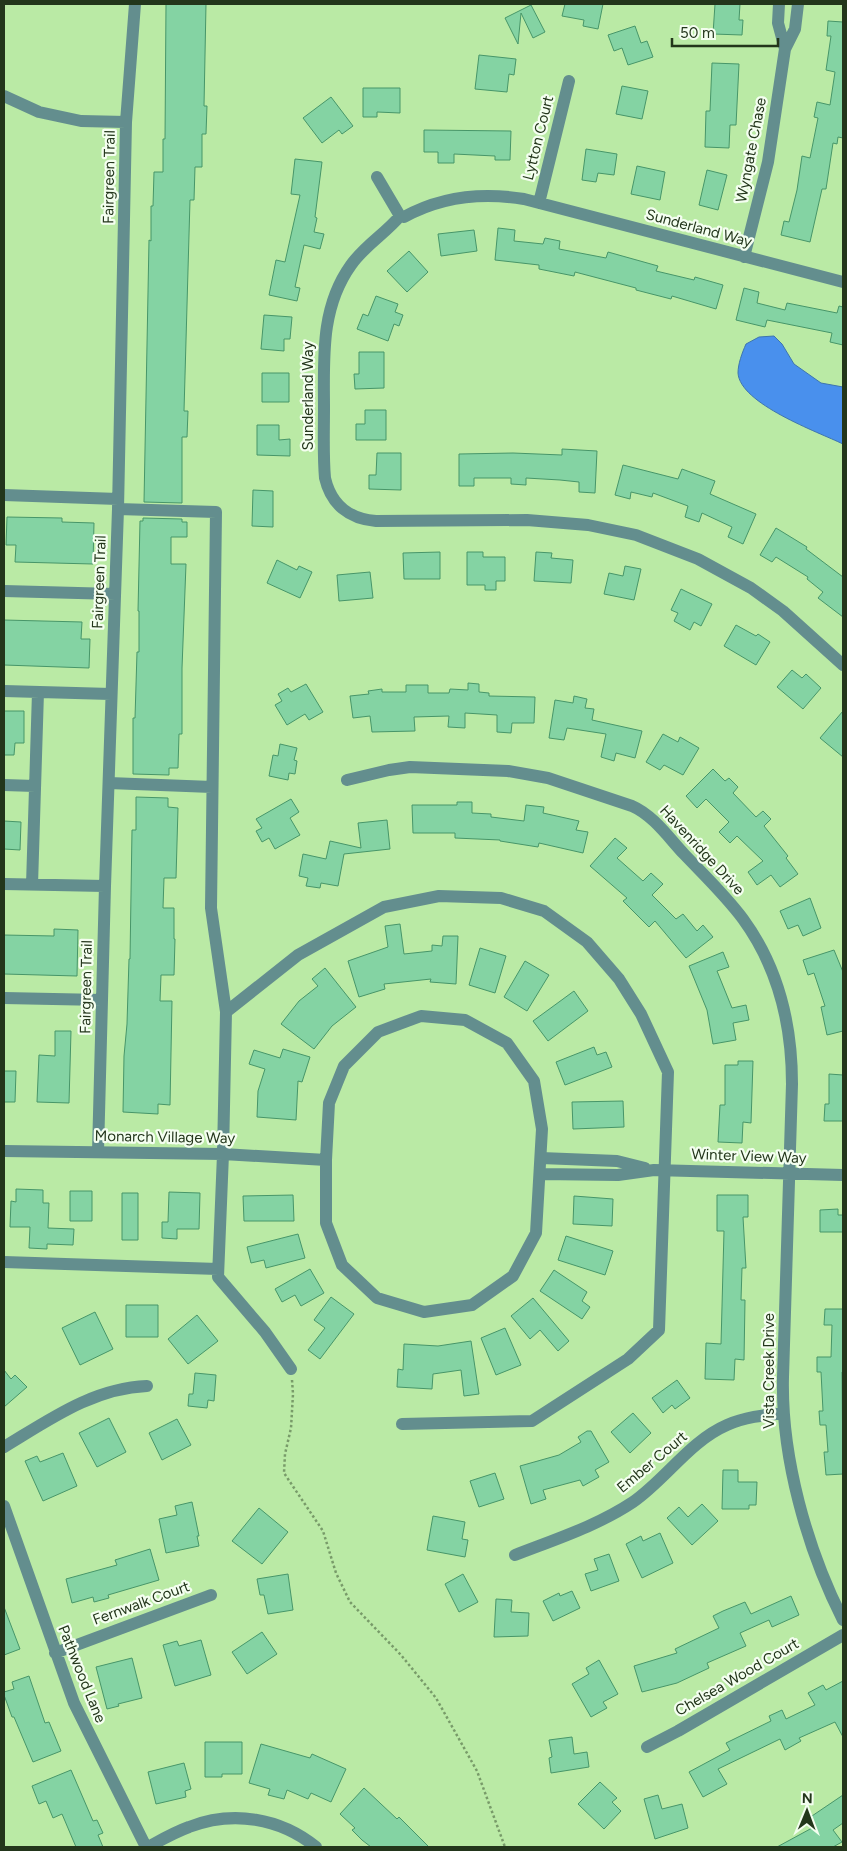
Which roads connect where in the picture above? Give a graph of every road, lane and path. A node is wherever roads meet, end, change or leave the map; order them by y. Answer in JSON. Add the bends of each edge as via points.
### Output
{"nodes":[{"id":1,"x":779,"y":4,"type":"edge"},
{"id":2,"x":798,"y":4,"type":"edge"},
{"id":3,"x":134,"y":7,"type":"edge"},
{"id":4,"x":785,"y":49,"type":"junction"},
{"id":5,"x":569,"y":81,"type":"dead end"},
{"id":6,"x":4,"y":96,"type":"edge"},
{"id":7,"x":126,"y":122,"type":"junction"},
{"id":8,"x":376,"y":177,"type":"dead end"},
{"id":9,"x":538,"y":203,"type":"junction"},
{"id":10,"x":400,"y":216,"type":"junction"},
{"id":11,"x":744,"y":257,"type":"junction"},
{"id":12,"x":843,"y":282,"type":"edge"},
{"id":13,"x":4,"y":495,"type":"edge"},
{"id":14,"x":118,"y":504,"type":"junction"},
{"id":15,"x":4,"y":591,"type":"edge"},
{"id":16,"x":115,"y":594,"type":"junction"},
{"id":17,"x":843,"y":665,"type":"edge"},
{"id":18,"x":4,"y":691,"type":"edge"},
{"id":19,"x":38,"y":692,"type":"junction"},
{"id":20,"x":111,"y":694,"type":"junction"},
{"id":21,"x":347,"y":780,"type":"dead end"},
{"id":22,"x":109,"y":783,"type":"junction"},
{"id":23,"x":4,"y":784,"type":"edge"},
{"id":24,"x":35,"y":786,"type":"junction"},
{"id":25,"x":212,"y":787,"type":"junction"},
{"id":26,"x":4,"y":884,"type":"edge"},
{"id":27,"x":32,"y":885,"type":"junction"},
{"id":28,"x":105,"y":886,"type":"junction"},
{"id":29,"x":4,"y":998,"type":"edge"},
{"id":30,"x":102,"y":1000,"type":"junction"},
{"id":31,"x":226,"y":1012,"type":"junction"},
{"id":32,"x":4,"y":1151,"type":"edge"},
{"id":33,"x":98,"y":1152,"type":"junction"},
{"id":34,"x":223,"y":1154,"type":"junction"},
{"id":35,"x":541,"y":1158,"type":"junction"},
{"id":36,"x":326,"y":1160,"type":"junction"},
{"id":37,"x":659,"y":1170,"type":"junction"},
{"id":38,"x":789,"y":1173,"type":"junction"},
{"id":39,"x":541,"y":1174,"type":"junction"},
{"id":40,"x":843,"y":1175,"type":"edge"},
{"id":41,"x":4,"y":1262,"type":"edge"},
{"id":42,"x":218,"y":1269,"type":"junction"},
{"id":43,"x":291,"y":1369,"type":"joint"},
{"id":44,"x":147,"y":1386,"type":"dead end"},
{"id":45,"x":783,"y":1413,"type":"junction"},
{"id":46,"x":402,"y":1424,"type":"dead end"},
{"id":47,"x":4,"y":1447,"type":"edge"},
{"id":48,"x":4,"y":1506,"type":"edge"},
{"id":49,"x":515,"y":1555,"type":"dead end"},
{"id":50,"x":211,"y":1595,"type":"dead end"},
{"id":51,"x":843,"y":1620,"type":"edge"},
{"id":52,"x":843,"y":1635,"type":"edge"},
{"id":53,"x":55,"y":1653,"type":"junction"},
{"id":54,"x":647,"y":1747,"type":"dead end"},
{"id":55,"x":147,"y":1847,"type":"edge"},
{"id":56,"x":316,"y":1847,"type":"edge"},
{"id":57,"x":505,"y":1847,"type":"edge"}],
"edges":[{"from":1,"to":4,"type":"street","name":"Wyngate Chase","via":[[778,23]]},
{"from":2,"to":4,"type":"street","name":"Wyngate Chase","via":[[796,29]]},
{"from":3,"to":7,"type":"street","name":"Fairgreen Trail"},
{"from":4,"to":11,"type":"street","name":"Wyngate Chase","via":[[768,162]]},
{"from":5,"to":9,"type":"street","name":"Lytton Court"},
{"from":6,"to":7,"type":"street","via":[[39,112],[80,120]]},
{"from":7,"to":14,"type":"street","name":"Fairgreen Trail"},
{"from":8,"to":10,"type":"street"},
{"from":9,"to":10,"type":"street","name":"Sunderland Way","via":[[492,195],[467,196],[434,203]]},
{"from":9,"to":11,"type":"street","name":"Sunderland Way"},
{"from":10,"to":17,"type":"street","name":"Sunderland Way","via":[[369,244],[350,267],[327,319],[324,469],[329,492],[340,506],[367,521],[527,520],[588,525],[636,535],[698,559],[751,588],[783,611]]},
{"from":11,"to":12,"type":"street","name":"Sunderland Way"},
{"from":13,"to":14,"type":"street"},
{"from":14,"to":16,"type":"street","name":"Fairgreen Trail"},
{"from":14,"to":25,"type":"street","via":[[216,512]]},
{"from":15,"to":16,"type":"street"},
{"from":16,"to":20,"type":"street","name":"Fairgreen Trail"},
{"from":18,"to":19,"type":"street"},
{"from":19,"to":20,"type":"street"},
{"from":19,"to":24,"type":"street"},
{"from":20,"to":22,"type":"street","name":"Fairgreen Trail"},
{"from":21,"to":38,"type":"street","name":"Havenridge Drive","via":[[410,766],[508,771],[561,781],[632,806],[650,818],[728,900],[762,950],[773,975],[786,1018],[791,1053]]},
{"from":22,"to":25,"type":"street"},
{"from":22,"to":28,"type":"street","name":"Fairgreen Trail"},
{"from":23,"to":24,"type":"street"},
{"from":24,"to":27,"type":"street"},
{"from":25,"to":31,"type":"street","via":[[210,908]]},
{"from":26,"to":27,"type":"street"},
{"from":27,"to":28,"type":"street"},
{"from":28,"to":30,"type":"street","name":"Fairgreen Trail"},
{"from":29,"to":30,"type":"street"},
{"from":30,"to":33,"type":"street","name":"Fairgreen Trail"},
{"from":31,"to":34,"type":"street"},
{"from":31,"to":37,"type":"street","via":[[298,955],[384,907],[440,896],[501,898],[544,911],[587,942],[620,979],[662,1057],[668,1072]]},
{"from":32,"to":33,"type":"street","name":"Monarch Village Way"},
{"from":33,"to":34,"type":"street","name":"Monarch Village Way"},
{"from":34,"to":36,"type":"street","name":"Monarch Village Way"},
{"from":34,"to":42,"type":"street"},
{"from":35,"to":36,"type":"street","via":[[542,1129],[534,1081],[507,1043],[465,1020],[421,1016],[378,1032],[344,1066],[329,1103]]},
{"from":35,"to":37,"type":"street","name":"Winter View Way","via":[[617,1161]]},
{"from":35,"to":39,"type":"street"},
{"from":36,"to":39,"type":"street","via":[[326,1223],[342,1265],[377,1298],[424,1312],[472,1305],[513,1276],[536,1233]]},
{"from":37,"to":38,"type":"street","name":"Winter View Way"},
{"from":37,"to":39,"type":"street","name":"Winter View Way","via":[[618,1175]]},
{"from":37,"to":46,"type":"street","via":[[659,1330],[628,1359],[532,1421]]},
{"from":38,"to":40,"type":"street","name":"Winter View Way"},
{"from":38,"to":45,"type":"street","name":"Vista Creek Drive"},
{"from":41,"to":42,"type":"street"},
{"from":42,"to":43,"type":"street","via":[[218,1277],[266,1332]]},
{"from":43,"to":57,"type":"path","via":[[291,1428],[284,1473],[323,1531],[336,1573],[350,1602],[401,1655],[436,1698],[477,1771]]},
{"from":44,"to":47,"type":"street","via":[[121,1388],[89,1399]]},
{"from":45,"to":49,"type":"street","name":"Ember Court","via":[[740,1420],[719,1429],[646,1492],[615,1514]]},
{"from":45,"to":51,"type":"street","name":"Vista Creek Drive","via":[[799,1500],[824,1577]]},
{"from":48,"to":53,"type":"street","name":"Pathwood Lane"},
{"from":50,"to":53,"type":"street","name":"Fernwalk Court"},
{"from":52,"to":54,"type":"street","name":"Chelsea Wood Court"},
{"from":53,"to":55,"type":"street","name":"Pathwood Lane","via":[[82,1720]]},
{"from":55,"to":56,"type":"street","via":[[191,1826],[233,1818],[274,1824]]}]}
